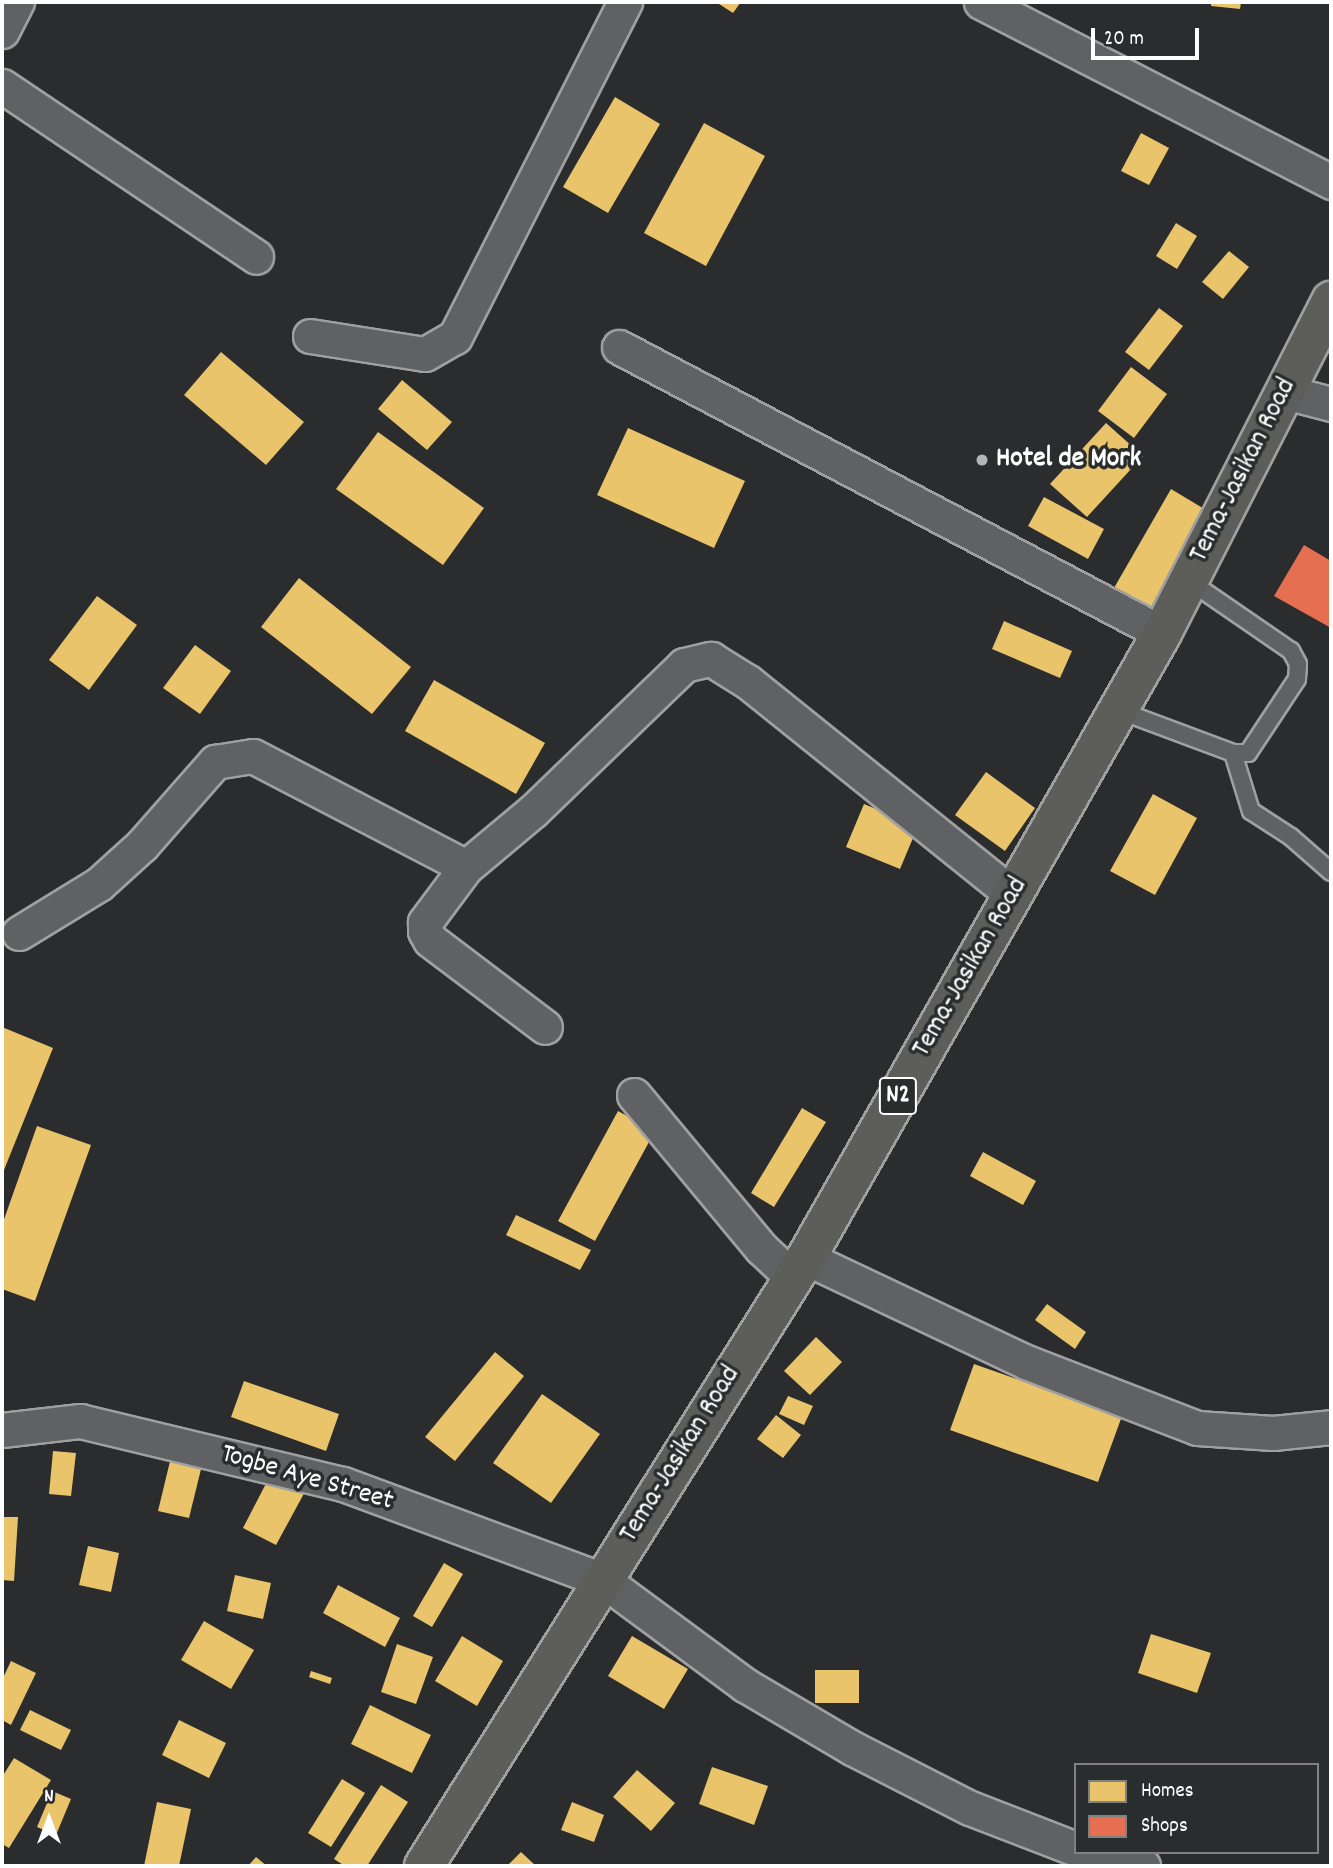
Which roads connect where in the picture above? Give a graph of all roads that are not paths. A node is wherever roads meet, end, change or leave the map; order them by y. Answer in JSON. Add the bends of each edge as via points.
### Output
{"nodes":[{"id":1,"x":17,"y":2,"type":"edge"},
{"id":2,"x":625,"y":2,"type":"edge"},
{"id":3,"x":981,"y":2,"type":"edge"},
{"id":4,"x":2,"y":31,"type":"edge"},
{"id":5,"x":2,"y":86,"type":"edge"},
{"id":6,"x":1331,"y":181,"type":"edge"},
{"id":7,"x":256,"y":257,"type":"dead end"},
{"id":8,"x":1331,"y":301,"type":"edge"},
{"id":9,"x":310,"y":336,"type":"dead end"},
{"id":10,"x":619,"y":347,"type":"dead end"},
{"id":11,"x":1285,"y":392,"type":"junction"},
{"id":12,"x":1331,"y":404,"type":"edge"},
{"id":13,"x":1189,"y":581,"type":"junction"},
{"id":14,"x":1162,"y":633,"type":"junction"},
{"id":15,"x":1118,"y":710,"type":"junction"},
{"id":16,"x":1233,"y":753,"type":"junction"},
{"id":17,"x":466,"y":867,"type":"junction"},
{"id":18,"x":1331,"y":872,"type":"edge"},
{"id":19,"x":1013,"y":894,"type":"junction"},
{"id":20,"x":19,"y":933,"type":"dead end"},
{"id":21,"x":545,"y":1027,"type":"dead end"},
{"id":22,"x":634,"y":1095,"type":"dead end"},
{"id":23,"x":800,"y":1268,"type":"junction"},
{"id":24,"x":1331,"y":1427,"type":"edge"},
{"id":25,"x":2,"y":1430,"type":"edge"},
{"id":26,"x":603,"y":1580,"type":"junction"},
{"id":27,"x":1074,"y":1848,"type":"edge"},
{"id":28,"x":1097,"y":1854,"type":"edge"},
{"id":29,"x":424,"y":1866,"type":"edge"},
{"id":30,"x":1143,"y":1866,"type":"edge"}],
"edges":[{"from":1,"to":4,"type":"street"},
{"from":2,"to":9,"type":"street","via":[[455,337],[425,354]]},
{"from":3,"to":6,"type":"street"},
{"from":5,"to":7,"type":"street"},
{"from":8,"to":11,"type":"highway","name":"Tema-Jasikan Road","number":"N2"},
{"from":10,"to":14,"type":"street"},
{"from":11,"to":12,"type":"street"},
{"from":11,"to":13,"type":"highway","name":"Tema-Jasikan Road","number":"N2"},
{"from":13,"to":14,"type":"highway","name":"Tema-Jasikan Road","number":"N2"},
{"from":13,"to":16,"type":"lane","via":[[1291,651],[1298,664],[1297,679],[1248,753]]},
{"from":14,"to":15,"type":"highway","name":"Tema-Jasikan Road","number":"N2"},
{"from":15,"to":16,"type":"lane"},
{"from":15,"to":19,"type":"highway","name":"Tema-Jasikan Road","number":"N2"},
{"from":16,"to":18,"type":"lane","via":[[1251,811],[1291,837]]},
{"from":17,"to":19,"type":"street","via":[[533,811],[684,666],[711,659],[748,682]]},
{"from":17,"to":20,"type":"street","via":[[253,756],[215,762],[142,845],[99,884]]},
{"from":17,"to":21,"type":"street","via":[[425,922],[425,931],[430,940]]},
{"from":19,"to":23,"type":"highway","name":"Tema-Jasikan Road","number":"N2"},
{"from":22,"to":23,"type":"street","via":[[761,1248]]},
{"from":23,"to":24,"type":"street","via":[[1198,1428],[1273,1433]]},
{"from":23,"to":26,"type":"highway","name":"Tema-Jasikan Road","number":"N2"},
{"from":25,"to":26,"type":"street","name":"Togbe Aye Street","via":[[80,1421],[343,1484]]},
{"from":26,"to":27,"type":"street","name":"Togbe Aye Street","via":[[745,1685],[852,1748],[970,1808]]},
{"from":26,"to":29,"type":"highway","name":"Tema-Jasikan Road","number":"N2"},
{"from":28,"to":30,"type":"street"}]}
